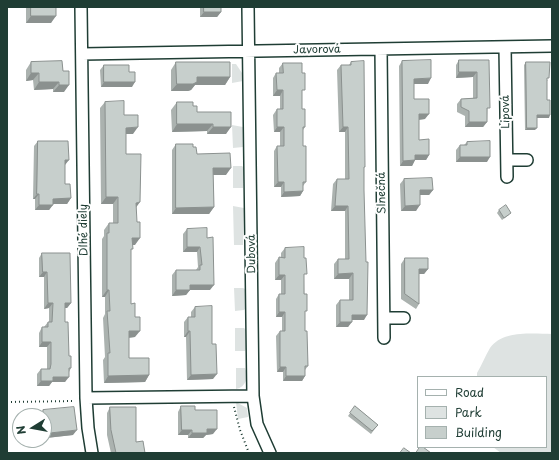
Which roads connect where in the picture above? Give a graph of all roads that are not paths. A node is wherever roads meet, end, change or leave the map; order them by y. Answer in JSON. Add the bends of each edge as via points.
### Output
{"nodes":[{"id":1,"x":81,"y":7,"type":"edge"},
{"id":2,"x":248,"y":7,"type":"edge"},
{"id":3,"x":552,"y":46,"type":"edge"},
{"id":4,"x":505,"y":47,"type":"junction"},
{"id":5,"x":381,"y":49,"type":"junction"},
{"id":6,"x":249,"y":51,"type":"junction"},
{"id":7,"x":82,"y":54,"type":"junction"},
{"id":8,"x":507,"y":160,"type":"junction"},
{"id":9,"x":527,"y":160,"type":"dead end"},
{"id":10,"x":507,"y":176,"type":"dead end"},
{"id":11,"x":384,"y":318,"type":"junction"},
{"id":12,"x":404,"y":318,"type":"dead end"},
{"id":13,"x":384,"y":338,"type":"dead end"},
{"id":14,"x":253,"y":396,"type":"junction"},
{"id":15,"x":86,"y":400,"type":"junction"},
{"id":16,"x":92,"y":453,"type":"edge"},
{"id":17,"x":270,"y":453,"type":"edge"}],
"edges":[{"from":1,"to":7,"type":"street","name":"Dlhé diely"},
{"from":2,"to":6,"type":"street","name":"Dubová"},
{"from":3,"to":4,"type":"street","name":"Javorová"},
{"from":4,"to":5,"type":"street","name":"Javorová"},
{"from":4,"to":8,"type":"street","name":"Lipová"},
{"from":5,"to":6,"type":"street","name":"Javorová"},
{"from":5,"to":11,"type":"street","name":"Slnečná"},
{"from":6,"to":7,"type":"street","name":"Javorová"},
{"from":6,"to":14,"type":"street","name":"Dubová"},
{"from":7,"to":15,"type":"street","name":"Dlhé diely"},
{"from":8,"to":9,"type":"street"},
{"from":8,"to":10,"type":"street","name":"Lipová"},
{"from":11,"to":12,"type":"street"},
{"from":11,"to":13,"type":"street","name":"Slnečná"},
{"from":14,"to":15,"type":"street"},
{"from":14,"to":17,"type":"street","name":"Dubová","via":[[257,424]]},
{"from":15,"to":16,"type":"street","name":"Dlhé diely"}]}
